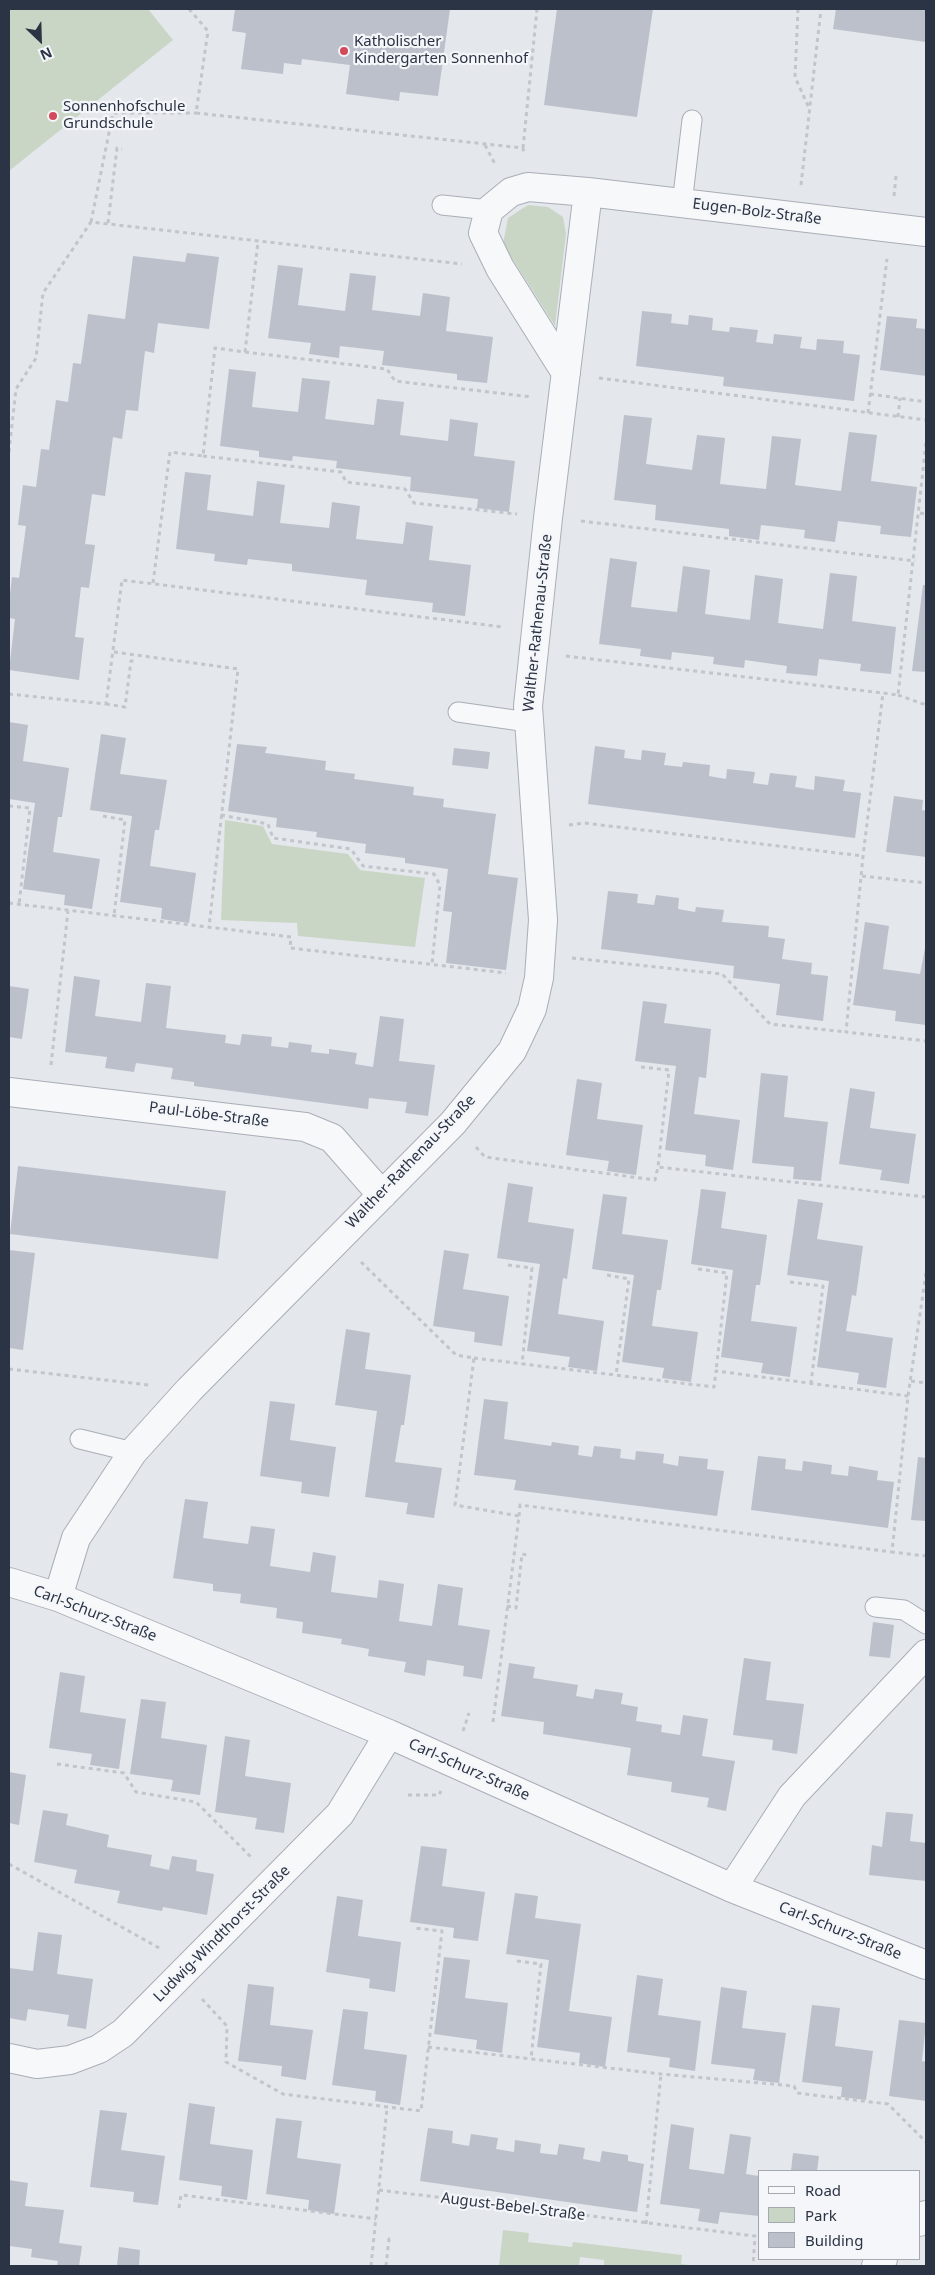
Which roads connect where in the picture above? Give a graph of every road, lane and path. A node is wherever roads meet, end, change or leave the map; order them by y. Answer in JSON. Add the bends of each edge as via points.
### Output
{"nodes":[{"id":1,"x":189,"y":9,"type":"edge"},
{"id":2,"x":538,"y":9,"type":"edge"},
{"id":3,"x":798,"y":9,"type":"edge"},
{"id":4,"x":821,"y":9,"type":"edge"},
{"id":5,"x":810,"y":109,"type":"junction"},
{"id":6,"x":196,"y":113,"type":"junction"},
{"id":7,"x":692,"y":120,"type":"dead end"},
{"id":8,"x":523,"y":148,"type":"junction"},
{"id":9,"x":122,"y":149,"type":"dead end"},
{"id":10,"x":896,"y":176,"type":"dead end"},
{"id":11,"x":528,"y":187,"type":"junction"},
{"id":12,"x":588,"y":192,"type":"junction"},
{"id":13,"x":682,"y":204,"type":"junction"},
{"id":14,"x":442,"y":205,"type":"dead end"},
{"id":15,"x":488,"y":210,"type":"junction"},
{"id":16,"x":798,"y":217,"type":"junction"},
{"id":17,"x":91,"y":222,"type":"junction"},
{"id":18,"x":108,"y":223,"type":"junction"},
{"id":19,"x":891,"y":228,"type":"junction"},
{"id":20,"x":926,"y":232,"type":"edge"},
{"id":21,"x":258,"y":242,"type":"junction"},
{"id":22,"x":500,"y":268,"type":"junction"},
{"id":23,"x":245,"y":352,"type":"junction"},
{"id":24,"x":566,"y":374,"type":"junction"},
{"id":25,"x":870,"y":394,"type":"junction"},
{"id":26,"x":900,"y":398,"type":"junction"},
{"id":27,"x":563,"y":400,"type":"junction"},
{"id":28,"x":926,"y":402,"type":"edge"},
{"id":29,"x":868,"y":412,"type":"junction"},
{"id":30,"x":898,"y":416,"type":"junction"},
{"id":31,"x":926,"y":420,"type":"edge"},
{"id":32,"x":926,"y":443,"type":"edge"},
{"id":33,"x":9,"y":452,"type":"edge"},
{"id":34,"x":920,"y":513,"type":"junction"},
{"id":35,"x":926,"y":514,"type":"edge"},
{"id":36,"x":153,"y":583,"type":"junction"},
{"id":37,"x":535,"y":641,"type":"junction"},
{"id":38,"x":114,"y":652,"type":"junction"},
{"id":39,"x":136,"y":661,"type":"dead end"},
{"id":40,"x":883,"y":693,"type":"junction"},
{"id":41,"x":9,"y":694,"type":"edge"},
{"id":42,"x":898,"y":695,"type":"junction"},
{"id":43,"x":106,"y":704,"type":"junction"},
{"id":44,"x":926,"y":705,"type":"edge"},
{"id":45,"x":458,"y":712,"type":"dead end"},
{"id":46,"x":528,"y":722,"type":"junction"},
{"id":47,"x":9,"y":806,"type":"edge"},
{"id":48,"x":221,"y":815,"type":"junction"},
{"id":49,"x":103,"y":816,"type":"dead end"},
{"id":50,"x":536,"y":828,"type":"junction"},
{"id":51,"x":863,"y":856,"type":"junction"},
{"id":52,"x":862,"y":876,"type":"junction"},
{"id":53,"x":926,"y":883,"type":"edge"},
{"id":54,"x":9,"y":904,"type":"edge"},
{"id":55,"x":19,"y":905,"type":"junction"},
{"id":56,"x":68,"y":911,"type":"junction"},
{"id":57,"x":114,"y":916,"type":"junction"},
{"id":58,"x":209,"y":928,"type":"junction"},
{"id":59,"x":432,"y":964,"type":"junction"},
{"id":60,"x":540,"y":966,"type":"junction"},
{"id":61,"x":846,"y":1032,"type":"junction"},
{"id":62,"x":926,"y":1041,"type":"edge"},
{"id":63,"x":641,"y":1067,"type":"dead end"},
{"id":64,"x":9,"y":1092,"type":"edge"},
{"id":65,"x":48,"y":1096,"type":"junction"},
{"id":66,"x":453,"y":1123,"type":"junction"},
{"id":67,"x":658,"y":1167,"type":"junction"},
{"id":68,"x":382,"y":1194,"type":"junction"},
{"id":69,"x":926,"y":1197,"type":"edge"},
{"id":70,"x":337,"y":1239,"type":"junction"},
{"id":71,"x":508,"y":1265,"type":"dead end"},
{"id":72,"x":698,"y":1269,"type":"dead end"},
{"id":73,"x":926,"y":1273,"type":"edge"},
{"id":74,"x":607,"y":1275,"type":"dead end"},
{"id":75,"x":790,"y":1282,"type":"dead end"},
{"id":76,"x":474,"y":1358,"type":"junction"},
{"id":77,"x":522,"y":1364,"type":"junction"},
{"id":78,"x":9,"y":1369,"type":"edge"},
{"id":79,"x":716,"y":1370,"type":"junction"},
{"id":80,"x":616,"y":1375,"type":"junction"},
{"id":81,"x":911,"y":1381,"type":"junction"},
{"id":82,"x":926,"y":1382,"type":"edge"},
{"id":83,"x":811,"y":1383,"type":"junction"},
{"id":84,"x":189,"y":1390,"type":"junction"},
{"id":85,"x":908,"y":1396,"type":"junction"},
{"id":86,"x":80,"y":1439,"type":"dead end"},
{"id":87,"x":133,"y":1452,"type":"junction"},
{"id":88,"x":519,"y":1516,"type":"junction"},
{"id":89,"x":892,"y":1552,"type":"junction"},
{"id":90,"x":527,"y":1554,"type":"dead end"},
{"id":91,"x":926,"y":1556,"type":"edge"},
{"id":92,"x":9,"y":1582,"type":"edge"},
{"id":93,"x":58,"y":1597,"type":"junction"},
{"id":94,"x":507,"y":1606,"type":"junction"},
{"id":95,"x":875,"y":1607,"type":"dead end"},
{"id":96,"x":926,"y":1624,"type":"edge"},
{"id":97,"x":926,"y":1654,"type":"edge"},
{"id":98,"x":493,"y":1722,"type":"dead end"},
{"id":99,"x":388,"y":1734,"type":"junction"},
{"id":100,"x":57,"y":1764,"type":"dead end"},
{"id":101,"x":408,"y":1795,"type":"dead end"},
{"id":102,"x":439,"y":1795,"type":"dead end"},
{"id":103,"x":9,"y":1864,"type":"edge"},
{"id":104,"x":275,"y":1880,"type":"junction"},
{"id":105,"x":732,"y":1888,"type":"junction"},
{"id":106,"x":414,"y":1928,"type":"dead end"},
{"id":107,"x":517,"y":1961,"type":"dead end"},
{"id":108,"x":926,"y":1965,"type":"edge"},
{"id":109,"x":180,"y":1976,"type":"junction"},
{"id":110,"x":428,"y":2047,"type":"junction"},
{"id":111,"x":9,"y":2058,"type":"edge"},
{"id":112,"x":531,"y":2059,"type":"junction"},
{"id":113,"x":661,"y":2074,"type":"junction"},
{"id":114,"x":387,"y":2108,"type":"junction"},
{"id":115,"x":926,"y":2142,"type":"edge"},
{"id":116,"x":379,"y":2190,"type":"junction"},
{"id":117,"x":179,"y":2208,"type":"dead end"},
{"id":118,"x":376,"y":2219,"type":"junction"},
{"id":119,"x":646,"y":2224,"type":"junction"},
{"id":120,"x":393,"y":2239,"type":"dead end"},
{"id":121,"x":371,"y":2266,"type":"edge"},
{"id":122,"x":386,"y":2266,"type":"edge"},
{"id":123,"x":753,"y":2266,"type":"edge"}],
"edges":[{"from":1,"to":6,"type":"path","via":[[208,31]]},
{"from":2,"to":8,"type":"path"},
{"from":3,"to":5,"type":"path","via":[[795,77]]},
{"from":4,"to":5,"type":"path"},
{"from":5,"to":16,"type":"path"},
{"from":6,"to":8,"type":"path"},
{"from":6,"to":17,"type":"path","via":[[113,113]]},
{"from":7,"to":13,"type":"lane"},
{"from":8,"to":11,"type":"path"},
{"from":9,"to":18,"type":"path","via":[[117,148]]},
{"from":10,"to":19,"type":"path"},
{"from":11,"to":12,"type":"street"},
{"from":11,"to":15,"type":"street","via":[[511,192]]},
{"from":12,"to":13,"type":"street","name":"Eugen-Bolz-Straße"},
{"from":12,"to":24,"type":"street","name":"Walther-Rathenau-Straße"},
{"from":13,"to":16,"type":"street","name":"Eugen-Bolz-Straße"},
{"from":14,"to":15,"type":"lane"},
{"from":15,"to":22,"type":"street","via":[[483,233]]},
{"from":16,"to":19,"type":"street","name":"Eugen-Bolz-Straße"},
{"from":17,"to":18,"type":"path"},
{"from":17,"to":33,"type":"path","via":[[43,293],[36,358],[16,389]]},
{"from":18,"to":21,"type":"path"},
{"from":19,"to":20,"type":"street","name":"Eugen-Bolz-Straße"},
{"from":19,"to":25,"type":"path"},
{"from":21,"to":22,"type":"path"},
{"from":21,"to":23,"type":"path"},
{"from":22,"to":24,"type":"street"},
{"from":23,"to":27,"type":"path","via":[[387,369],[395,381]]},
{"from":23,"to":36,"type":"path","via":[[215,348],[203,456],[170,452]]},
{"from":24,"to":27,"type":"street","name":"Walther-Rathenau-Straße"},
{"from":24,"to":29,"type":"path"},
{"from":25,"to":26,"type":"path"},
{"from":25,"to":29,"type":"path"},
{"from":26,"to":28,"type":"path"},
{"from":26,"to":30,"type":"path"},
{"from":27,"to":37,"type":"street","name":"Walther-Rathenau-Straße"},
{"from":29,"to":30,"type":"path"},
{"from":30,"to":31,"type":"path"},
{"from":32,"to":34,"type":"path"},
{"from":34,"to":35,"type":"path"},
{"from":34,"to":42,"type":"path"},
{"from":36,"to":37,"type":"path"},
{"from":36,"to":38,"type":"path","via":[[122,580]]},
{"from":37,"to":40,"type":"path"},
{"from":37,"to":46,"type":"street","name":"Walther-Rathenau-Straße"},
{"from":38,"to":43,"type":"path"},
{"from":38,"to":48,"type":"path","via":[[238,669]]},
{"from":39,"to":43,"type":"path","via":[[131,661],[125,707]]},
{"from":40,"to":42,"type":"path"},
{"from":40,"to":51,"type":"path"},
{"from":41,"to":43,"type":"path"},
{"from":42,"to":44,"type":"path"},
{"from":45,"to":46,"type":"lane"},
{"from":46,"to":50,"type":"street","name":"Walther-Rathenau-Straße"},
{"from":47,"to":55,"type":"path","via":[[30,808]]},
{"from":48,"to":58,"type":"path"},
{"from":48,"to":59,"type":"path","via":[[268,824],[273,838],[351,849],[364,866],[434,874],[440,885]]},
{"from":49,"to":57,"type":"path","via":[[125,820]]},
{"from":50,"to":51,"type":"path","via":[[584,823]]},
{"from":50,"to":60,"type":"street","name":"Walther-Rathenau-Straße","via":[[543,920]]},
{"from":51,"to":52,"type":"path"},
{"from":52,"to":53,"type":"path"},
{"from":52,"to":61,"type":"path"},
{"from":54,"to":55,"type":"path"},
{"from":55,"to":56,"type":"path"},
{"from":56,"to":57,"type":"path"},
{"from":56,"to":65,"type":"path"},
{"from":57,"to":58,"type":"path"},
{"from":58,"to":59,"type":"path","via":[[291,937],[290,948]]},
{"from":59,"to":60,"type":"path"},
{"from":60,"to":61,"type":"path","via":[[722,974],[770,1024]]},
{"from":60,"to":66,"type":"street","name":"Walther-Rathenau-Straße","via":[[532,1009],[512,1051]]},
{"from":61,"to":62,"type":"path"},
{"from":63,"to":67,"type":"path","via":[[669,1070]]},
{"from":64,"to":65,"type":"street","name":"Paul-Löbe-Straße"},
{"from":65,"to":68,"type":"street","name":"Paul-Löbe-Straße","via":[[305,1127],[332,1138]]},
{"from":66,"to":67,"type":"path","via":[[485,1157],[656,1180]]},
{"from":66,"to":68,"type":"street","name":"Walther-Rathenau-Straße"},
{"from":67,"to":69,"type":"path"},
{"from":68,"to":70,"type":"street","name":"Walther-Rathenau-Straße"},
{"from":70,"to":76,"type":"path","via":[[456,1355]]},
{"from":70,"to":84,"type":"street","name":"Walther-Rathenau-Straße"},
{"from":71,"to":77,"type":"path","via":[[532,1268]]},
{"from":72,"to":79,"type":"path","via":[[727,1273]]},
{"from":73,"to":81,"type":"path"},
{"from":74,"to":80,"type":"path","via":[[629,1279]]},
{"from":75,"to":83,"type":"path","via":[[823,1286]]},
{"from":76,"to":77,"type":"path"},
{"from":76,"to":88,"type":"path","via":[[455,1505]]},
{"from":77,"to":80,"type":"path"},
{"from":78,"to":84,"type":"path"},
{"from":79,"to":80,"type":"path","via":[[714,1387]]},
{"from":79,"to":83,"type":"path"},
{"from":81,"to":82,"type":"path"},
{"from":81,"to":85,"type":"path"},
{"from":83,"to":85,"type":"path"},
{"from":84,"to":87,"type":"street","name":"Walther-Rathenau-Straße"},
{"from":85,"to":89,"type":"path"},
{"from":86,"to":87,"type":"lane"},
{"from":87,"to":93,"type":"street","name":"Walther-Rathenau-Straße","via":[[76,1538]]},
{"from":88,"to":89,"type":"path","via":[[520,1505]]},
{"from":88,"to":94,"type":"path"},
{"from":89,"to":91,"type":"path"},
{"from":90,"to":94,"type":"path","via":[[522,1554],[516,1608]]},
{"from":92,"to":93,"type":"street","name":"Carl-Schurz-Straße"},
{"from":93,"to":99,"type":"street","name":"Carl-Schurz-Straße"},
{"from":94,"to":98,"type":"path"},
{"from":95,"to":96,"type":"lane","via":[[904,1610]]},
{"from":97,"to":105,"type":"street","via":[[792,1796]]},
{"from":99,"to":104,"type":"street","name":"Ludwig-Windthorst-Straße","via":[[340,1814]]},
{"from":99,"to":105,"type":"street","name":"Carl-Schurz-Straße"},
{"from":100,"to":104,"type":"path","via":[[124,1773],[136,1792],[196,1802]]},
{"from":101,"to":102,"type":"path"},
{"from":103,"to":109,"type":"path","via":[[170,1955]]},
{"from":104,"to":109,"type":"street","name":"Ludwig-Windthorst-Straße"},
{"from":105,"to":108,"type":"street","name":"Carl-Schurz-Straße"},
{"from":106,"to":110,"type":"path","via":[[442,1932]]},
{"from":107,"to":112,"type":"path","via":[[542,1964]]},
{"from":109,"to":111,"type":"street","name":"Ludwig-Windthorst-Straße","via":[[122,2033],[98,2049],[70,2060],[37,2064]]},
{"from":109,"to":114,"type":"path","via":[[228,2026],[226,2062],[283,2094]]},
{"from":110,"to":112,"type":"path"},
{"from":110,"to":114,"type":"path","via":[[420,2111]]},
{"from":112,"to":113,"type":"path"},
{"from":113,"to":115,"type":"path","via":[[794,2086],[797,2093],[888,2104]]},
{"from":113,"to":119,"type":"path"},
{"from":114,"to":116,"type":"path"},
{"from":116,"to":118,"type":"path"},
{"from":116,"to":119,"type":"path","name":"August-Bebel-Straße"},
{"from":117,"to":118,"type":"path","via":[[181,2195]]},
{"from":118,"to":121,"type":"path"},
{"from":119,"to":123,"type":"path","name":"August-Bebel-Straße","via":[[755,2236]]},
{"from":120,"to":122,"type":"path","via":[[389,2239]]}]}
